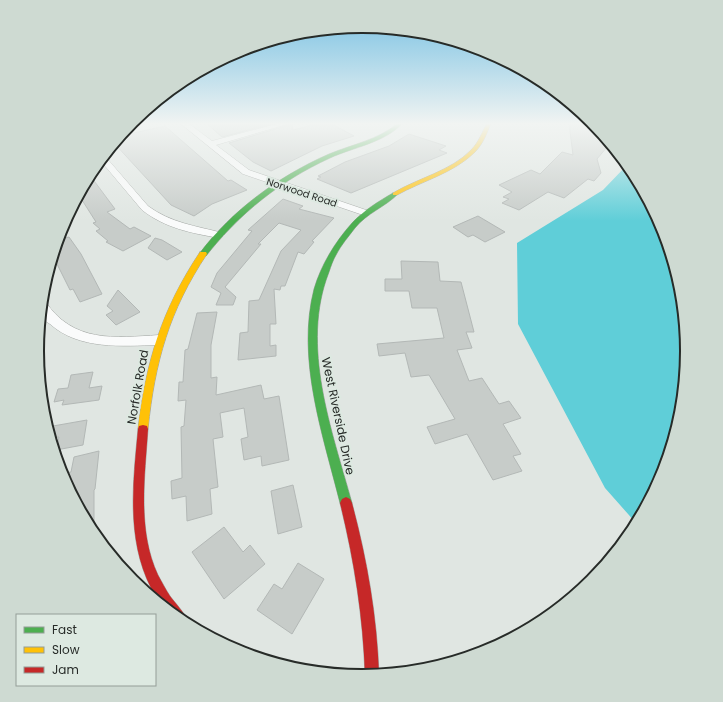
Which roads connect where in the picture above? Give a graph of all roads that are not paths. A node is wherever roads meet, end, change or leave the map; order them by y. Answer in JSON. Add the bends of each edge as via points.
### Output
{"nodes":[{"id":1,"x":225,"y":156,"type":"edge"},
{"id":2,"x":331,"y":156,"type":"edge"},
{"id":3,"x":468,"y":156,"type":"edge"},
{"id":4,"x":106,"y":162,"type":"edge"},
{"id":5,"x":278,"y":184,"type":"junction"},
{"id":6,"x":366,"y":213,"type":"junction"},
{"id":7,"x":218,"y":235,"type":"junction"},
{"id":8,"x":46,"y":311,"type":"edge"},
{"id":9,"x":159,"y":340,"type":"junction"},
{"id":10,"x":168,"y":603,"type":"edge"},
{"id":11,"x":372,"y":669,"type":"edge"}],
"edges":[{"from":1,"to":5,"type":"street","name":"Norwood Road","via":[[246,172]]},
{"from":2,"to":5,"type":"street","name":"Norfolk Road"},
{"from":3,"to":6,"type":"street","name":"West Riverside Drive","via":[[399,190]]},
{"from":4,"to":7,"type":"street","via":[[153,215],[176,226]]},
{"from":5,"to":6,"type":"street","name":"Norwood Road"},
{"from":5,"to":7,"type":"street","name":"Norfolk Road","via":[[244,210]]},
{"from":6,"to":11,"type":"street","name":"West Riverside Drive","via":[[345,236],[326,265],[314,301],[311,344],[318,392],[364,577],[371,623]]},
{"from":7,"to":9,"type":"street","name":"Norfolk Road","via":[[180,291]]},
{"from":8,"to":9,"type":"street","via":[[61,327],[75,334],[108,341]]},
{"from":9,"to":10,"type":"street","name":"Norfolk Road","via":[[144,405],[138,523],[148,565]]}]}
